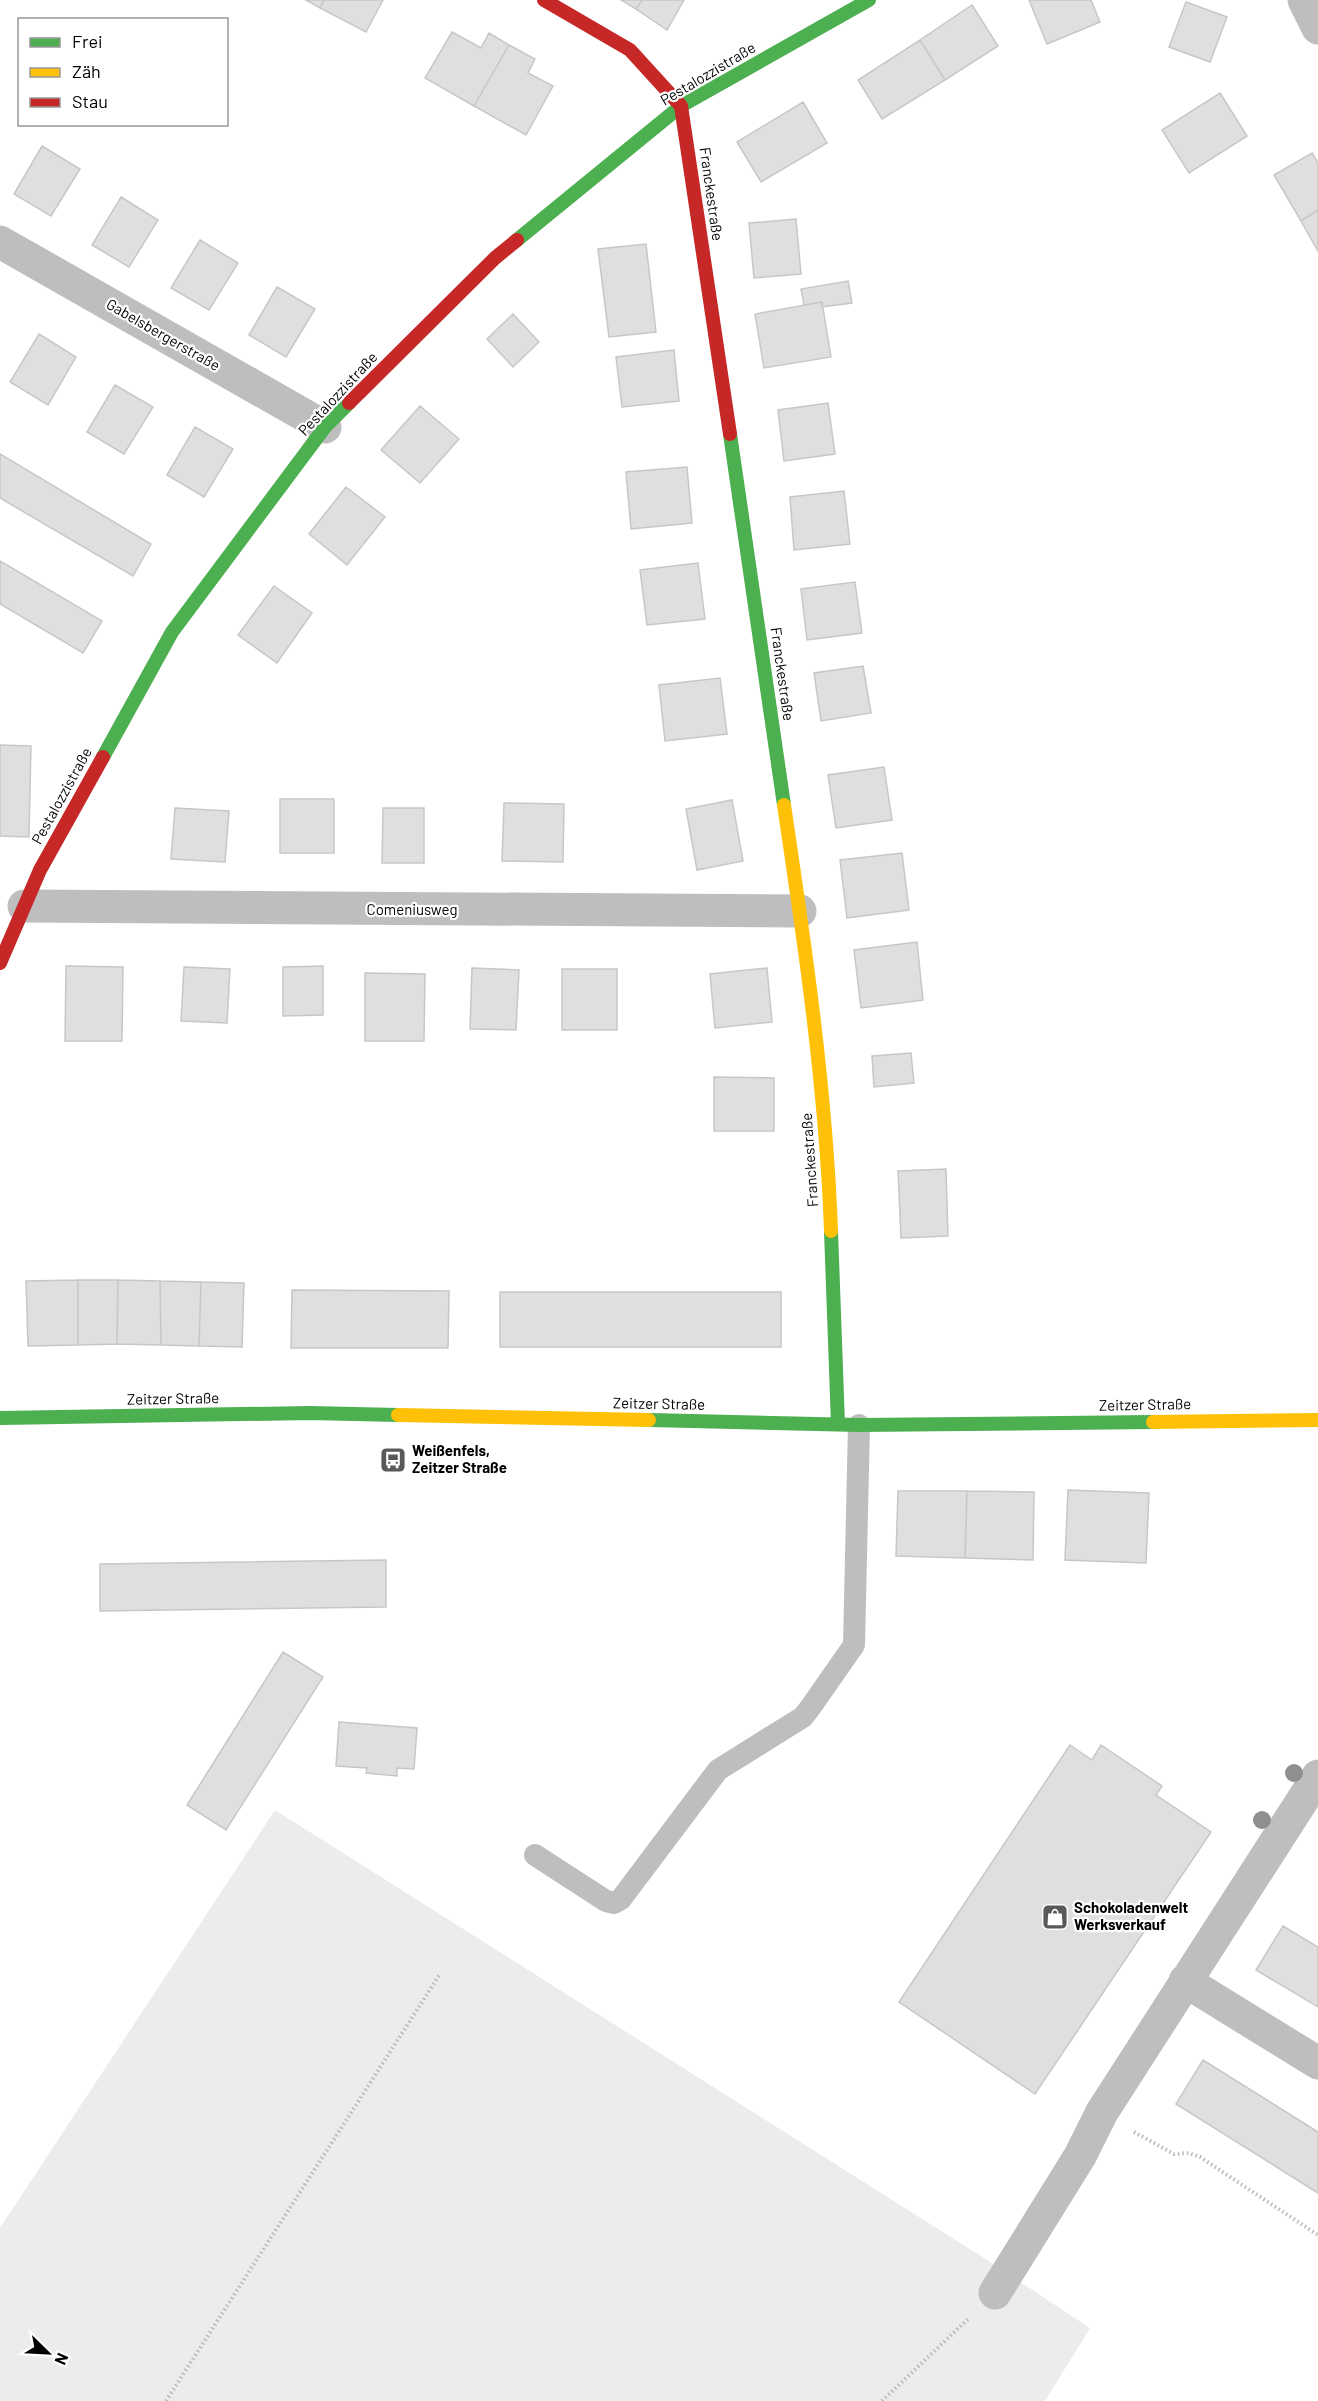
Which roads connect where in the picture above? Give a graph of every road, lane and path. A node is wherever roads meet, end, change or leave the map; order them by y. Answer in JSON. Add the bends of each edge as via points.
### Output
{"nodes":[{"id":1,"x":869,"y":0,"type":"edge"},
{"id":2,"x":1304,"y":0,"type":"edge"},
{"id":3,"x":548,"y":1,"type":"edge"},
{"id":4,"x":1318,"y":27,"type":"edge"},
{"id":5,"x":681,"y":106,"type":"junction"},
{"id":6,"x":0,"y":242,"type":"edge"},
{"id":7,"x":325,"y":428,"type":"junction"},
{"id":8,"x":24,"y":906,"type":"junction"},
{"id":9,"x":800,"y":911,"type":"junction"},
{"id":10,"x":0,"y":963,"type":"edge"},
{"id":11,"x":0,"y":1418,"type":"edge"},
{"id":12,"x":1318,"y":1420,"type":"edge"},
{"id":13,"x":849,"y":1425,"type":"junction"},
{"id":14,"x":1318,"y":1776,"type":"edge"},
{"id":15,"x":535,"y":1855,"type":"dead end"},
{"id":16,"x":440,"y":1974,"type":"dead end"},
{"id":17,"x":1185,"y":1981,"type":"junction"},
{"id":18,"x":1318,"y":2063,"type":"edge"},
{"id":19,"x":1102,"y":2112,"type":"junction"},
{"id":20,"x":1318,"y":2235,"type":"edge"},
{"id":21,"x":995,"y":2293,"type":"joint"},
{"id":22,"x":166,"y":2401,"type":"edge"},
{"id":23,"x":882,"y":2401,"type":"edge"}],
"edges":[{"from":1,"to":5,"type":"street","name":"Pestalozzistraße"},
{"from":2,"to":4,"type":"street"},
{"from":3,"to":5,"type":"street","via":[[630,50]]},
{"from":5,"to":7,"type":"street","name":"Pestalozzistraße","via":[[495,258]]},
{"from":5,"to":9,"type":"street","name":"Franckestraße"},
{"from":6,"to":7,"type":"street","name":"Gabelsbergerstraße"},
{"from":7,"to":8,"type":"street","name":"Pestalozzistraße","via":[[172,632],[40,870]]},
{"from":8,"to":9,"type":"street","name":"Comeniusweg"},
{"from":8,"to":10,"type":"street","name":"Pestalozzistraße"},
{"from":9,"to":13,"type":"street","name":"Franckestraße","via":[[828,1151]]},
{"from":11,"to":13,"type":"street","name":"Zeitzer Straße","via":[[323,1413]]},
{"from":12,"to":13,"type":"street","name":"Zeitzer Straße"},
{"from":13,"to":15,"type":"lane","via":[[854,1645],[810,1708],[803,1717],[718,1770],[621,1899],[614,1903]]},
{"from":14,"to":17,"type":"street"},
{"from":16,"to":22,"type":"path"},
{"from":17,"to":18,"type":"street"},
{"from":17,"to":19,"type":"street"},
{"from":19,"to":20,"type":"path","via":[[1161,2149],[1200,2157]]},
{"from":19,"to":21,"type":"street","via":[[1080,2156]]},
{"from":21,"to":23,"type":"path"}]}
